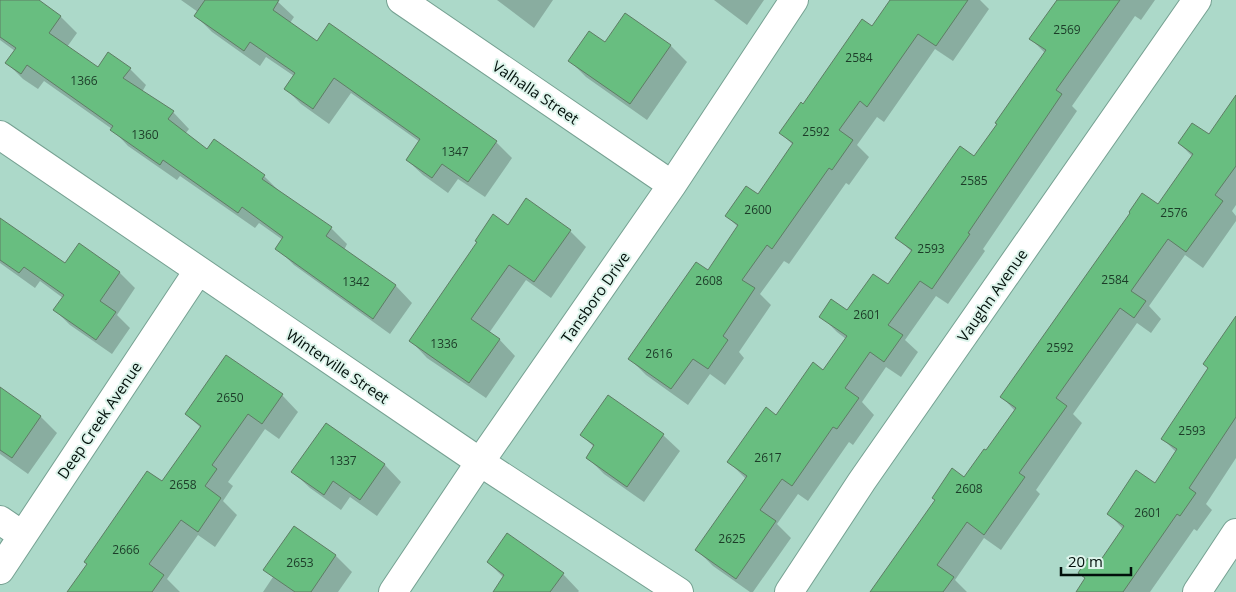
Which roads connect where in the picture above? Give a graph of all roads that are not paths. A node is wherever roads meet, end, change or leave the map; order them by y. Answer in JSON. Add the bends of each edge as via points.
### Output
{"nodes":[{"id":1,"x":401,"y":0,"type":"edge"},
{"id":2,"x":794,"y":0,"type":"edge"},
{"id":3,"x":1197,"y":0,"type":"edge"},
{"id":4,"x":0,"y":135,"type":"edge"},
{"id":5,"x":672,"y":185,"type":"junction"},
{"id":6,"x":198,"y":271,"type":"junction"},
{"id":7,"x":480,"y":462,"type":"junction"},
{"id":8,"x":0,"y":520,"type":"edge"},
{"id":9,"x":1236,"y":533,"type":"edge"},
{"id":10,"x":22,"y":535,"type":"junction"},
{"id":11,"x":0,"y":570,"type":"edge"},
{"id":12,"x":393,"y":592,"type":"edge"},
{"id":13,"x":679,"y":592,"type":"edge"},
{"id":14,"x":789,"y":592,"type":"edge"},
{"id":15,"x":1197,"y":592,"type":"edge"}],
"edges":[{"from":1,"to":5,"type":"street","name":"Valhalla Street"},
{"from":2,"to":5,"type":"street","name":"Tansboro Drive"},
{"from":3,"to":14,"type":"street","name":"Vaughn Avenue","via":[[862,481]]},
{"from":4,"to":6,"type":"street","name":"Winterville Street"},
{"from":5,"to":7,"type":"street","name":"Tansboro Drive"},
{"from":6,"to":7,"type":"street","name":"Winterville Street"},
{"from":6,"to":10,"type":"street","name":"Deep Creek Avenue"},
{"from":7,"to":12,"type":"street","name":"Tansboro Drive"},
{"from":7,"to":13,"type":"street","name":"Winterville Street"},
{"from":8,"to":10,"type":"street"},
{"from":9,"to":15,"type":"street"},
{"from":10,"to":11,"type":"street","name":"Deep Creek Avenue"}]}
